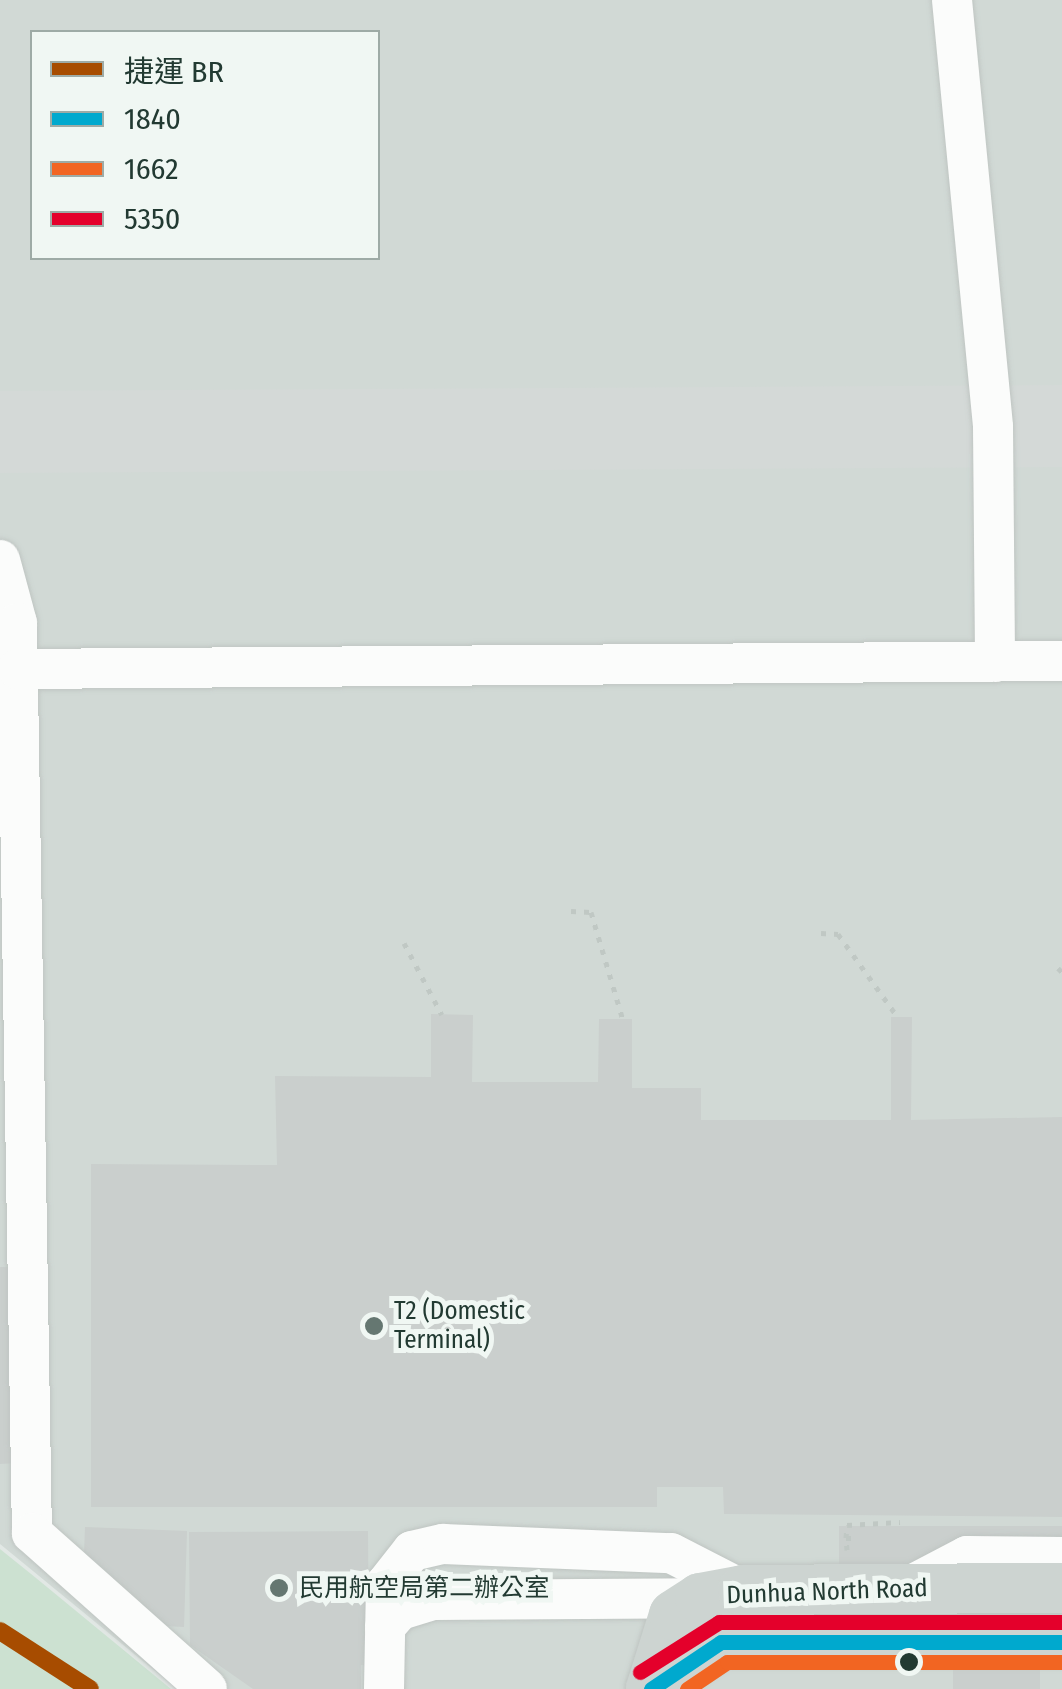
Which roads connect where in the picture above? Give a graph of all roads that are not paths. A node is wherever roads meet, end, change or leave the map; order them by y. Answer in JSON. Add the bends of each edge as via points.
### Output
{"nodes":[{"id":1,"x":952,"y":0,"type":"edge"},
{"id":2,"x":0,"y":560,"type":"edge"},
{"id":3,"x":1062,"y":661,"type":"edge"},
{"id":4,"x":996,"y":662,"type":"junction"},
{"id":5,"x":18,"y":669,"type":"junction"},
{"id":6,"x":0,"y":1508,"type":"edge"},
{"id":7,"x":32,"y":1533,"type":"junction"},
{"id":8,"x":1062,"y":1557,"type":"edge"},
{"id":9,"x":906,"y":1588,"type":"junction"},
{"id":10,"x":1062,"y":1588,"type":"edge"},
{"id":11,"x":721,"y":1594,"type":"junction"},
{"id":12,"x":385,"y":1626,"type":"junction"},
{"id":13,"x":1062,"y":1642,"type":"edge"},
{"id":14,"x":651,"y":1688,"type":"edge"},
{"id":15,"x":207,"y":1689,"type":"edge"},
{"id":16,"x":384,"y":1689,"type":"edge"}],
"edges":[{"from":1,"to":4,"type":"lane","via":[[994,427]]},
{"from":2,"to":5,"type":"lane","via":[[17,624]]},
{"from":3,"to":4,"type":"lane"},
{"from":4,"to":5,"type":"lane"},
{"from":5,"to":7,"type":"lane"},
{"from":6,"to":7,"type":"lane"},
{"from":7,"to":15,"type":"lane"},
{"from":8,"to":9,"type":"lane","via":[[967,1556]]},
{"from":9,"to":10,"type":"main road","name":"Dunhua North Road"},
{"from":9,"to":11,"type":"main road","name":"Dunhua North Road"},
{"from":11,"to":12,"type":"lane","via":[[432,1600],[400,1610]]},
{"from":11,"to":12,"type":"lane","via":[[670,1552],[443,1544],[412,1550],[396,1567],[386,1584]]},
{"from":11,"to":14,"type":"main road","name":"Dunhua North Road","via":[[674,1615]]},
{"from":12,"to":16,"type":"lane"},
{"from":13,"to":14,"type":"main road","name":"Dunhua North Road","via":[[721,1642]]}]}
